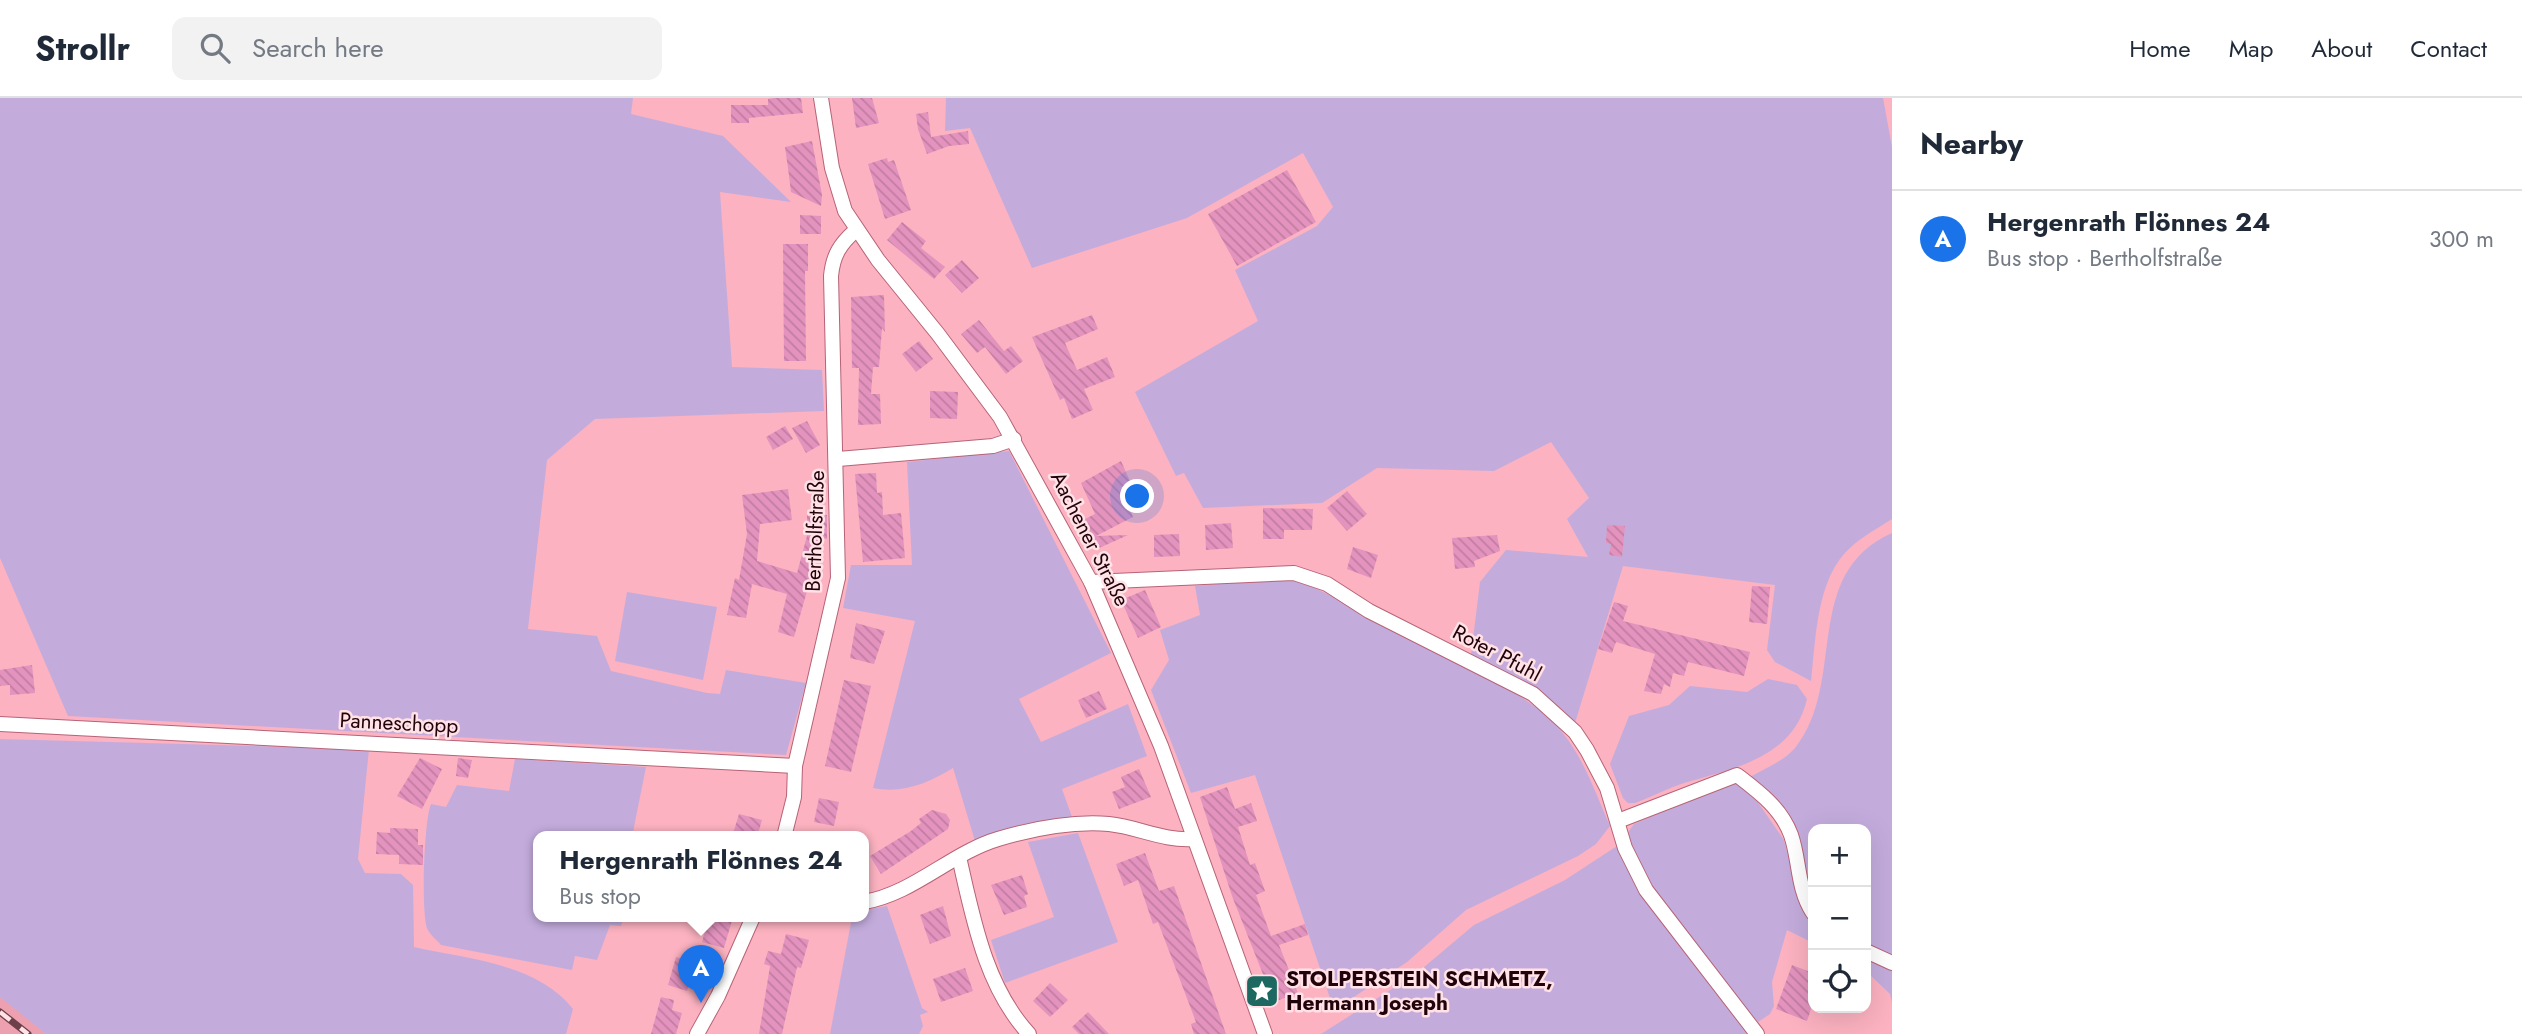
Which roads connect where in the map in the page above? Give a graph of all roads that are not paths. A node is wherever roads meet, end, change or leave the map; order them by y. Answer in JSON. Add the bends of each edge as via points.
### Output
{"nodes":[{"id":1,"x":821,"y":98,"type":"edge"},
{"id":2,"x":856,"y":230,"type":"junction"},
{"id":3,"x":1014,"y":439,"type":"junction"},
{"id":4,"x":838,"y":460,"type":"junction"},
{"id":5,"x":1091,"y":582,"type":"junction"},
{"id":6,"x":0,"y":724,"type":"edge"},
{"id":7,"x":796,"y":766,"type":"junction"},
{"id":8,"x":1618,"y":821,"type":"junction"},
{"id":9,"x":786,"y":831,"type":"edge"},
{"id":10,"x":1193,"y":839,"type":"junction"},
{"id":11,"x":959,"y":857,"type":"junction"},
{"id":12,"x":869,"y":900,"type":"edge"},
{"id":13,"x":1808,"y":902,"type":"edge"},
{"id":14,"x":751,"y":922,"type":"edge"},
{"id":15,"x":1871,"y":953,"type":"edge"},
{"id":16,"x":1892,"y":963,"type":"edge"},
{"id":17,"x":696,"y":1034,"type":"edge"},
{"id":18,"x":1029,"y":1034,"type":"edge"},
{"id":19,"x":1265,"y":1034,"type":"edge"},
{"id":20,"x":1757,"y":1034,"type":"edge"}],
"edges":[{"from":1,"to":2,"type":"street","name":"Aachener Straße","via":[[839,196]]},
{"from":2,"to":3,"type":"street","name":"Aachener Straße"},
{"from":2,"to":4,"type":"street","name":"Bertholfstraße","via":[[832,261]]},
{"from":3,"to":4,"type":"street","via":[[993,446]]},
{"from":3,"to":5,"type":"street","name":"Aachener Straße"},
{"from":4,"to":7,"type":"street","name":"Bertholfstraße","via":[[837,590]]},
{"from":5,"to":8,"type":"street","name":"Roter Pfuhl","via":[[1294,573],[1327,584],[1369,611],[1533,694],[1575,732],[1600,770]]},
{"from":5,"to":10,"type":"street","name":"Aachener Straße","via":[[1161,746]]},
{"from":6,"to":7,"type":"street","name":"Panneschopp"},
{"from":7,"to":9,"type":"street","name":"Bertholfstraße"},
{"from":8,"to":13,"type":"street","via":[[1737,775],[1762,794],[1784,820]]},
{"from":8,"to":20,"type":"street","name":"Roter Pfuhl","via":[[1646,890]]},
{"from":10,"to":11,"type":"street","via":[[1162,838],[1092,824],[1028,831]]},
{"from":10,"to":19,"type":"street","name":"Aachener Straße"},
{"from":11,"to":12,"type":"street","via":[[898,891]]},
{"from":11,"to":18,"type":"street","via":[[975,925],[998,992]]},
{"from":14,"to":17,"type":"street"},
{"from":15,"to":16,"type":"street"}]}
